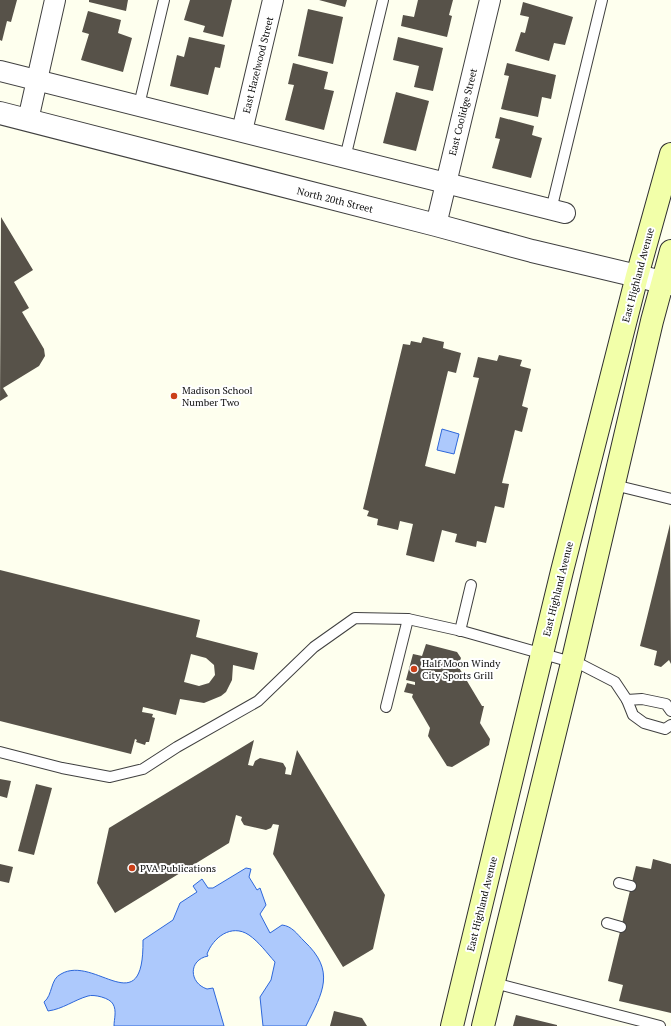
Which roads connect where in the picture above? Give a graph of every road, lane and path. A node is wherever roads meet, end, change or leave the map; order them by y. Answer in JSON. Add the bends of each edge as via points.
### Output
{"nodes":[{"id":1,"x":55,"y":0,"type":"edge"},
{"id":2,"x":164,"y":0,"type":"edge"},
{"id":3,"x":273,"y":0,"type":"edge"},
{"id":4,"x":383,"y":0,"type":"edge"},
{"id":5,"x":490,"y":0,"type":"edge"},
{"id":6,"x":602,"y":0,"type":"edge"},
{"id":7,"x":0,"y":71,"type":"edge"},
{"id":8,"x":38,"y":80,"type":"junction"},
{"id":9,"x":140,"y":105,"type":"junction"},
{"id":10,"x":0,"y":113,"type":"edge"},
{"id":11,"x":28,"y":120,"type":"junction"},
{"id":12,"x":242,"y":131,"type":"junction"},
{"id":13,"x":671,"y":154,"type":"edge"},
{"id":14,"x":345,"y":158,"type":"junction"},
{"id":15,"x":446,"y":184,"type":"junction"},
{"id":16,"x":558,"y":212,"type":"joint"},
{"id":17,"x":436,"y":225,"type":"junction"},
{"id":18,"x":671,"y":251,"type":"edge"},
{"id":19,"x":637,"y":276,"type":"junction"},
{"id":20,"x":667,"y":283,"type":"edge"},
{"id":21,"x":614,"y":485,"type":"junction"},
{"id":22,"x":671,"y":499,"type":"edge"},
{"id":23,"x":471,"y":585,"type":"dead end"},
{"id":24,"x":408,"y":619,"type":"junction"},
{"id":25,"x":460,"y":631,"type":"junction"},
{"id":26,"x":542,"y":653,"type":"junction"},
{"id":27,"x":572,"y":663,"type":"junction"},
{"id":28,"x":628,"y":700,"type":"junction"},
{"id":29,"x":386,"y":707,"type":"dead end"},
{"id":30,"x":671,"y":712,"type":"edge"},
{"id":31,"x":671,"y":725,"type":"edge"},
{"id":32,"x":0,"y":752,"type":"edge"},
{"id":33,"x":619,"y":883,"type":"dead end"},
{"id":34,"x":631,"y":886,"type":"dead end"},
{"id":35,"x":607,"y":924,"type":"dead end"},
{"id":36,"x":621,"y":927,"type":"dead end"},
{"id":37,"x":464,"y":976,"type":"junction"},
{"id":38,"x":494,"y":983,"type":"junction"},
{"id":39,"x":452,"y":1026,"type":"edge"},
{"id":40,"x":483,"y":1026,"type":"edge"},
{"id":41,"x":660,"y":1026,"type":"edge"}],
"edges":[{"from":1,"to":8,"type":"street"},
{"from":2,"to":9,"type":"lane"},
{"from":3,"to":12,"type":"street","name":"East Hazelwood Street"},
{"from":4,"to":14,"type":"lane"},
{"from":5,"to":15,"type":"street","name":"East Coolidge Street"},
{"from":6,"to":16,"type":"lane"},
{"from":7,"to":8,"type":"street"},
{"from":8,"to":9,"type":"street"},
{"from":8,"to":11,"type":"street"},
{"from":9,"to":12,"type":"street"},
{"from":10,"to":11,"type":"street","name":"North 20th Street"},
{"from":11,"to":17,"type":"street","name":"North 20th Street"},
{"from":12,"to":14,"type":"street"},
{"from":13,"to":19,"type":"main road","name":"East Highland Avenue"},
{"from":14,"to":15,"type":"street"},
{"from":15,"to":16,"type":"street"},
{"from":15,"to":17,"type":"street","name":"East Coolidge Street"},
{"from":17,"to":19,"type":"street","name":"North 20th Street"},
{"from":18,"to":20,"type":"main road"},
{"from":19,"to":20,"type":"street","name":"North 20th Street"},
{"from":19,"to":26,"type":"main road","name":"East Highland Avenue"},
{"from":20,"to":21,"type":"main road","via":[[652,321]]},
{"from":21,"to":22,"type":"lane"},
{"from":21,"to":27,"type":"main road"},
{"from":23,"to":25,"type":"lane"},
{"from":24,"to":25,"type":"lane"},
{"from":24,"to":29,"type":"lane"},
{"from":24,"to":32,"type":"lane","via":[[355,618],[314,648],[258,701],[177,747],[143,770],[110,777]]},
{"from":25,"to":26,"type":"lane"},
{"from":26,"to":27,"type":"lane"},
{"from":26,"to":37,"type":"main road","name":"East Highland Avenue"},
{"from":27,"to":28,"type":"lane","via":[[582,664],[615,682]]},
{"from":27,"to":38,"type":"main road"},
{"from":28,"to":30,"type":"lane","via":[[642,699],[666,704]]},
{"from":28,"to":31,"type":"lane","via":[[633,716],[644,723],[665,729]]},
{"from":33,"to":34,"type":"lane"},
{"from":35,"to":36,"type":"lane"},
{"from":37,"to":38,"type":"main road"},
{"from":37,"to":39,"type":"main road","name":"East Highland Avenue"},
{"from":38,"to":40,"type":"main road"},
{"from":38,"to":41,"type":"lane"}]}
